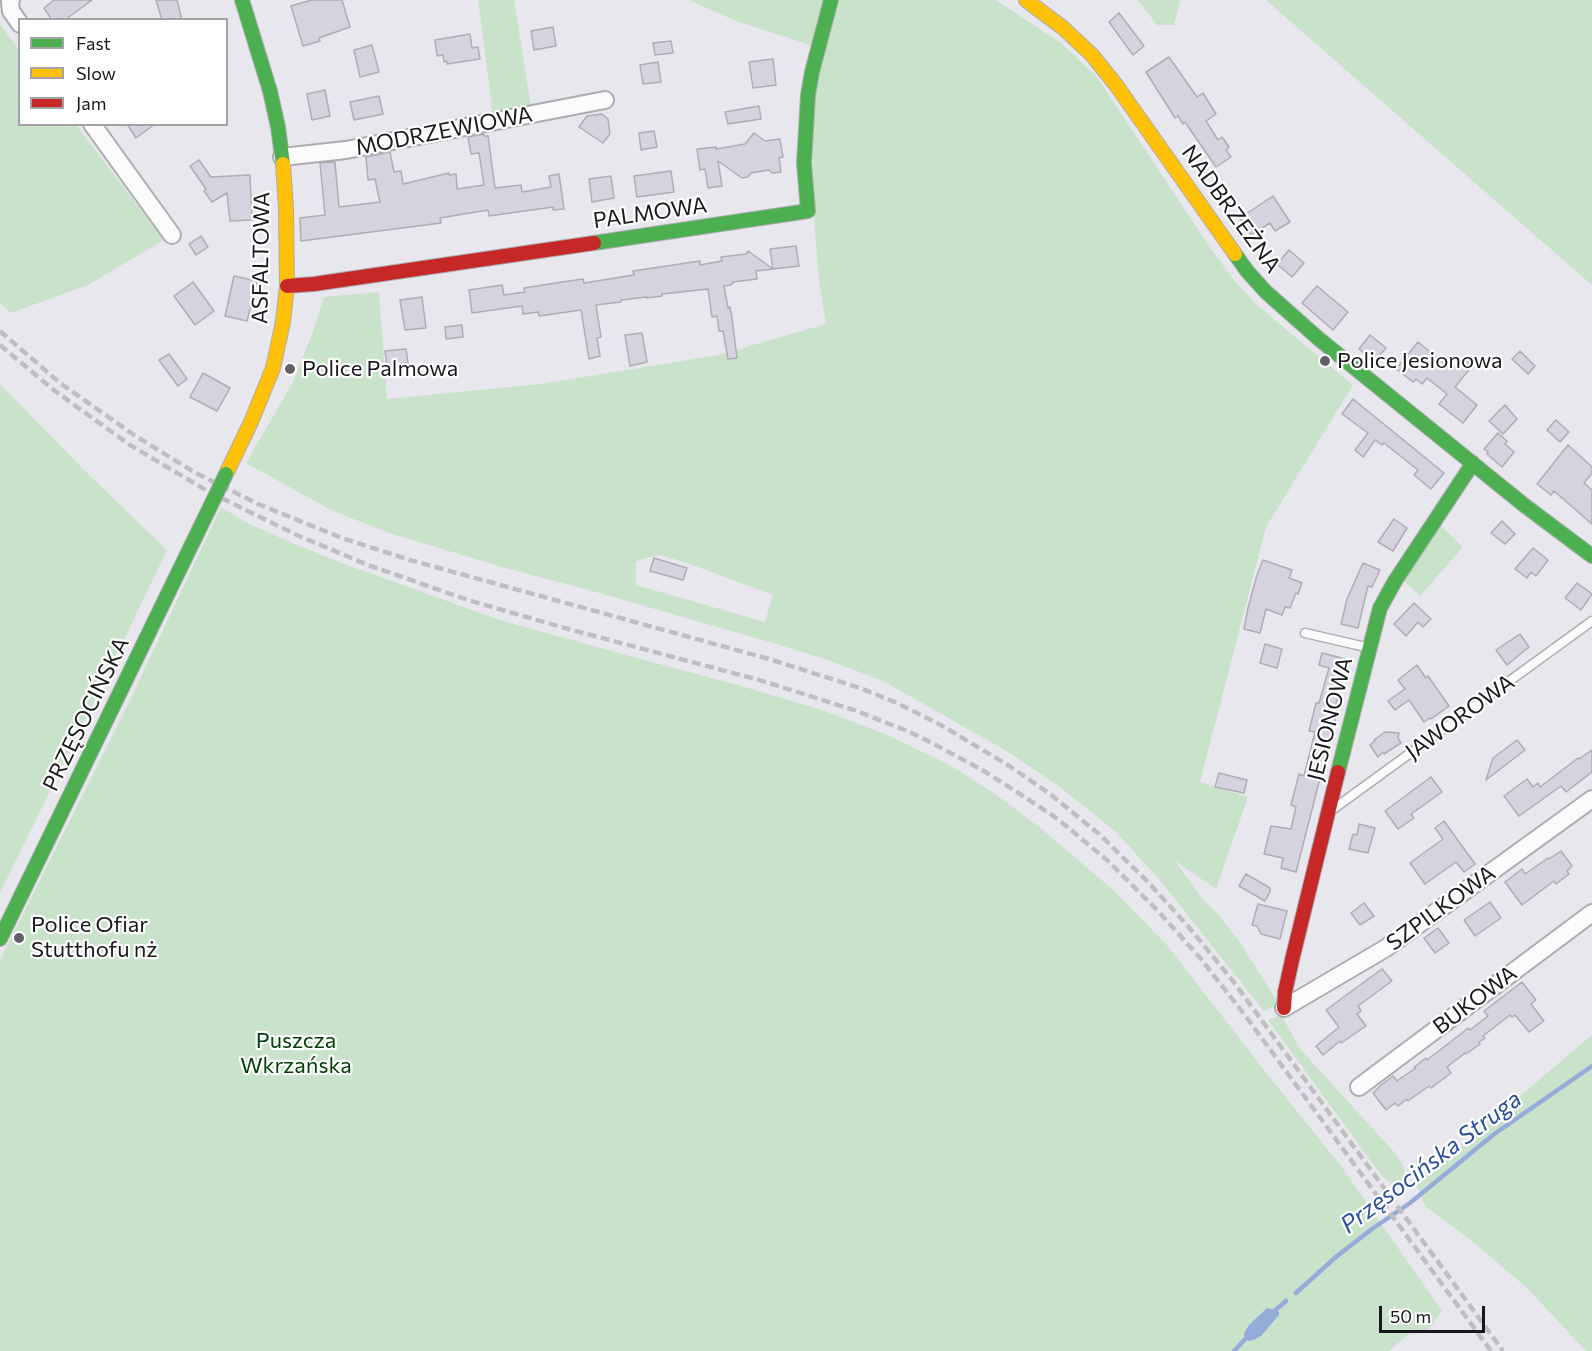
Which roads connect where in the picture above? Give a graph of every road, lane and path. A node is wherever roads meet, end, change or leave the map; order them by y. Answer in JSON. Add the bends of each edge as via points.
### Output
{"nodes":[{"id":1,"x":11,"y":0,"type":"edge"},
{"id":2,"x":242,"y":0,"type":"edge"},
{"id":3,"x":831,"y":0,"type":"edge"},
{"id":4,"x":1026,"y":0,"type":"edge"},
{"id":5,"x":18,"y":21,"type":"edge"},
{"id":6,"x":605,"y":100,"type":"dead end"},
{"id":7,"x":93,"y":126,"type":"edge"},
{"id":8,"x":282,"y":157,"type":"junction"},
{"id":9,"x":172,"y":235,"type":"dead end"},
{"id":10,"x":286,"y":286,"type":"junction"},
{"id":11,"x":1473,"y":463,"type":"junction"},
{"id":12,"x":210,"y":507,"type":"joint"},
{"id":13,"x":1592,"y":556,"type":"edge"},
{"id":14,"x":1592,"y":621,"type":"edge"},
{"id":15,"x":1305,"y":633,"type":"dead end"},
{"id":16,"x":1370,"y":648,"type":"junction"},
{"id":17,"x":1592,"y":799,"type":"edge"},
{"id":18,"x":1327,"y":814,"type":"junction"},
{"id":19,"x":1592,"y":913,"type":"edge"},
{"id":20,"x":0,"y":939,"type":"edge"},
{"id":21,"x":1284,"y":1008,"type":"joint"},
{"id":22,"x":1359,"y":1087,"type":"dead end"}],
"edges":[{"from":1,"to":5,"type":"street","via":[[11,11]]},
{"from":2,"to":8,"type":"street","name":"ASFALTOWA","via":[[270,91]]},
{"from":3,"to":10,"type":"street","name":"PALMOWA","via":[[807,102],[804,163],[808,211]]},
{"from":4,"to":11,"type":"street","name":"NADBRZEŻNA","via":[[1092,55],[1257,283],[1313,334]]},
{"from":6,"to":8,"type":"street","name":"MODRZEWIOWA","via":[[346,150]]},
{"from":7,"to":9,"type":"street"},
{"from":8,"to":10,"type":"street","name":"ASFALTOWA"},
{"from":10,"to":12,"type":"street","name":"ASFALTOWA","bridge":true,"via":[[273,368]]},
{"from":11,"to":13,"type":"street","name":"NADBRZEŻNA"},
{"from":11,"to":16,"type":"street","name":"JESIONOWA","via":[[1390,590],[1380,608]]},
{"from":12,"to":20,"type":"street","name":"PRZĘSOCIŃSKA"},
{"from":14,"to":18,"type":"lane","name":"JAWOROWA"},
{"from":15,"to":16,"type":"lane"},
{"from":16,"to":18,"type":"street","name":"JESIONOWA"},
{"from":17,"to":21,"type":"street","name":"SZPILKOWA","via":[[1386,948]]},
{"from":18,"to":21,"type":"street","name":"JESIONOWA"},
{"from":19,"to":22,"type":"street","name":"BUKOWA"}]}
